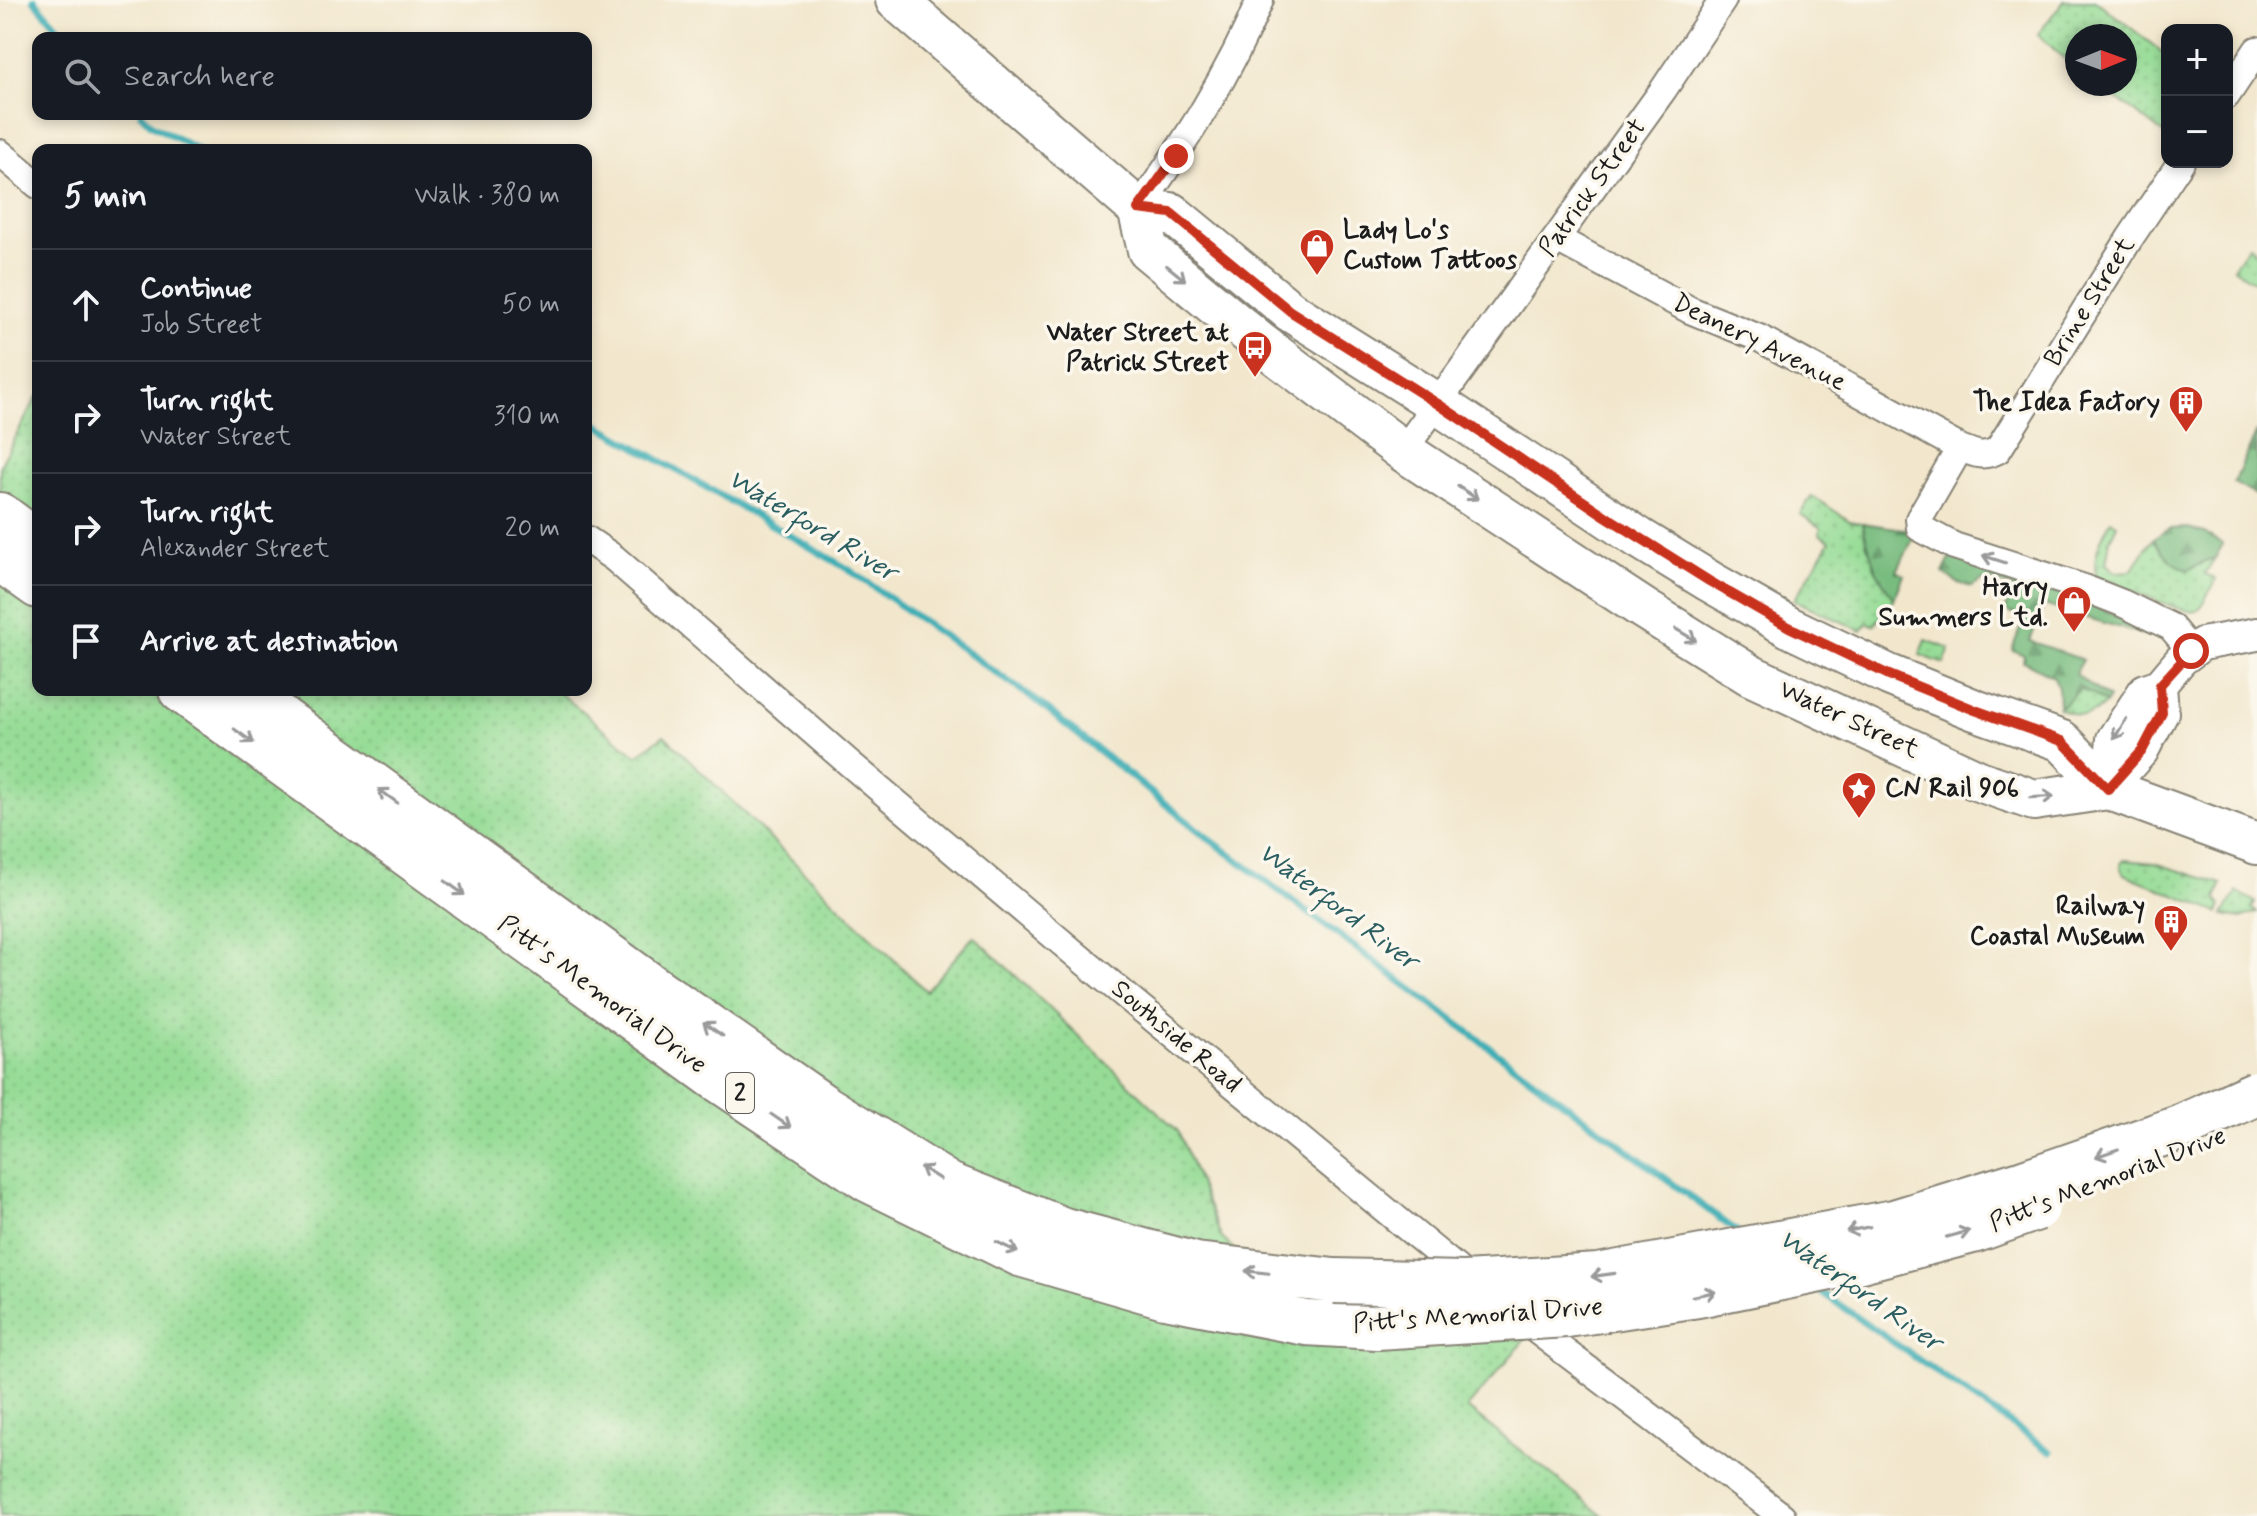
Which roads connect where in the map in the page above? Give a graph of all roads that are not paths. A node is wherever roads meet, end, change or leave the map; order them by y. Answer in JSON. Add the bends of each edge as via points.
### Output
{"nodes":[{"id":1,"x":896,"y":0,"type":"edge"},
{"id":2,"x":1260,"y":0,"type":"edge"},
{"id":3,"x":1723,"y":0,"type":"edge"},
{"id":4,"x":2257,"y":50,"type":"edge"},
{"id":5,"x":2233,"y":86,"type":"edge"},
{"id":6,"x":0,"y":153,"type":"edge"},
{"id":7,"x":2177,"y":168,"type":"edge"},
{"id":8,"x":32,"y":180,"type":"edge"},
{"id":9,"x":1138,"y":209,"type":"junction"},
{"id":10,"x":1557,"y":239,"type":"junction"},
{"id":11,"x":1438,"y":404,"type":"junction"},
{"id":12,"x":1960,"y":448,"type":"junction"},
{"id":13,"x":1403,"y":451,"type":"junction"},
{"id":14,"x":0,"y":515,"type":"edge"},
{"id":15,"x":32,"y":539,"type":"edge"},
{"id":16,"x":592,"y":543,"type":"edge"},
{"id":17,"x":0,"y":559,"type":"edge"},
{"id":18,"x":32,"y":582,"type":"edge"},
{"id":19,"x":2257,"y":634,"type":"edge"},
{"id":20,"x":2191,"y":651,"type":"junction"},
{"id":21,"x":189,"y":696,"type":"edge"},
{"id":22,"x":250,"y":696,"type":"edge"},
{"id":23,"x":2108,"y":789,"type":"junction"},
{"id":24,"x":2257,"y":844,"type":"edge"},
{"id":25,"x":2257,"y":1093,"type":"edge"},
{"id":26,"x":2257,"y":1123,"type":"edge"},
{"id":27,"x":1782,"y":1516,"type":"edge"}],
"edges":[{"from":1,"to":9,"type":"main road"},
{"from":2,"to":9,"type":"street","via":[[1188,139]]},
{"from":3,"to":10,"type":"street","name":"Patrick Street"},
{"from":4,"to":5,"type":"street"},
{"from":6,"to":8,"type":"street"},
{"from":7,"to":12,"type":"street","name":"Brine Street","via":[[1998,450],[1977,455]]},
{"from":9,"to":11,"type":"main road","via":[[1171,213],[1290,311]]},
{"from":9,"to":13,"type":"main road","name":"Water Street","one_way":true,"via":[[1148,250]]},
{"from":10,"to":11,"type":"street","name":"Patrick Street"},
{"from":10,"to":12,"type":"street","name":"Deanery Avenue","via":[[1690,310],[1759,338]]},
{"from":11,"to":13,"type":"street","name":"Patrick Street"},
{"from":11,"to":23,"type":"main road","via":[[1651,545],[1789,627],[1889,675],[2062,741]]},
{"from":20,"to":12,"type":"street","one_way":true,"via":[[2171,627],[2122,603],[1954,546],[1920,528],[1919,519]]},
{"from":13,"to":23,"type":"main road","name":"Water Street","one_way":true,"via":[[1759,679],[1979,781],[2034,800]]},
{"from":14,"to":15,"type":"highway"},
{"from":16,"to":27,"type":"street","name":"Southside Road","via":[[1443,1259]]},
{"from":17,"to":18,"type":"highway"},
{"from":19,"to":20,"type":"street","via":[[2213,641]]},
{"from":20,"to":23,"type":"street","via":[[2160,685],[2162,713],[2142,751]]},
{"from":21,"to":26,"type":"highway","name":"Pitt's Memorial Drive","number":"2","one_way":true,"bridge":true,"via":[[715,1077],[869,1180],[1020,1254],[1165,1296],[1306,1323],[1377,1327],[1567,1315],[1698,1295],[1976,1230],[2177,1158]]},
{"from":25,"to":22,"type":"highway","name":"Pitt's Memorial Drive","number":"2","one_way":true,"bridge":true,"via":[[2179,1128],[1894,1222],[1598,1276],[1464,1284],[1334,1281],[1196,1265],[1064,1230],[949,1185],[824,1107],[652,987]]},
{"from":23,"to":24,"type":"main road"}]}
